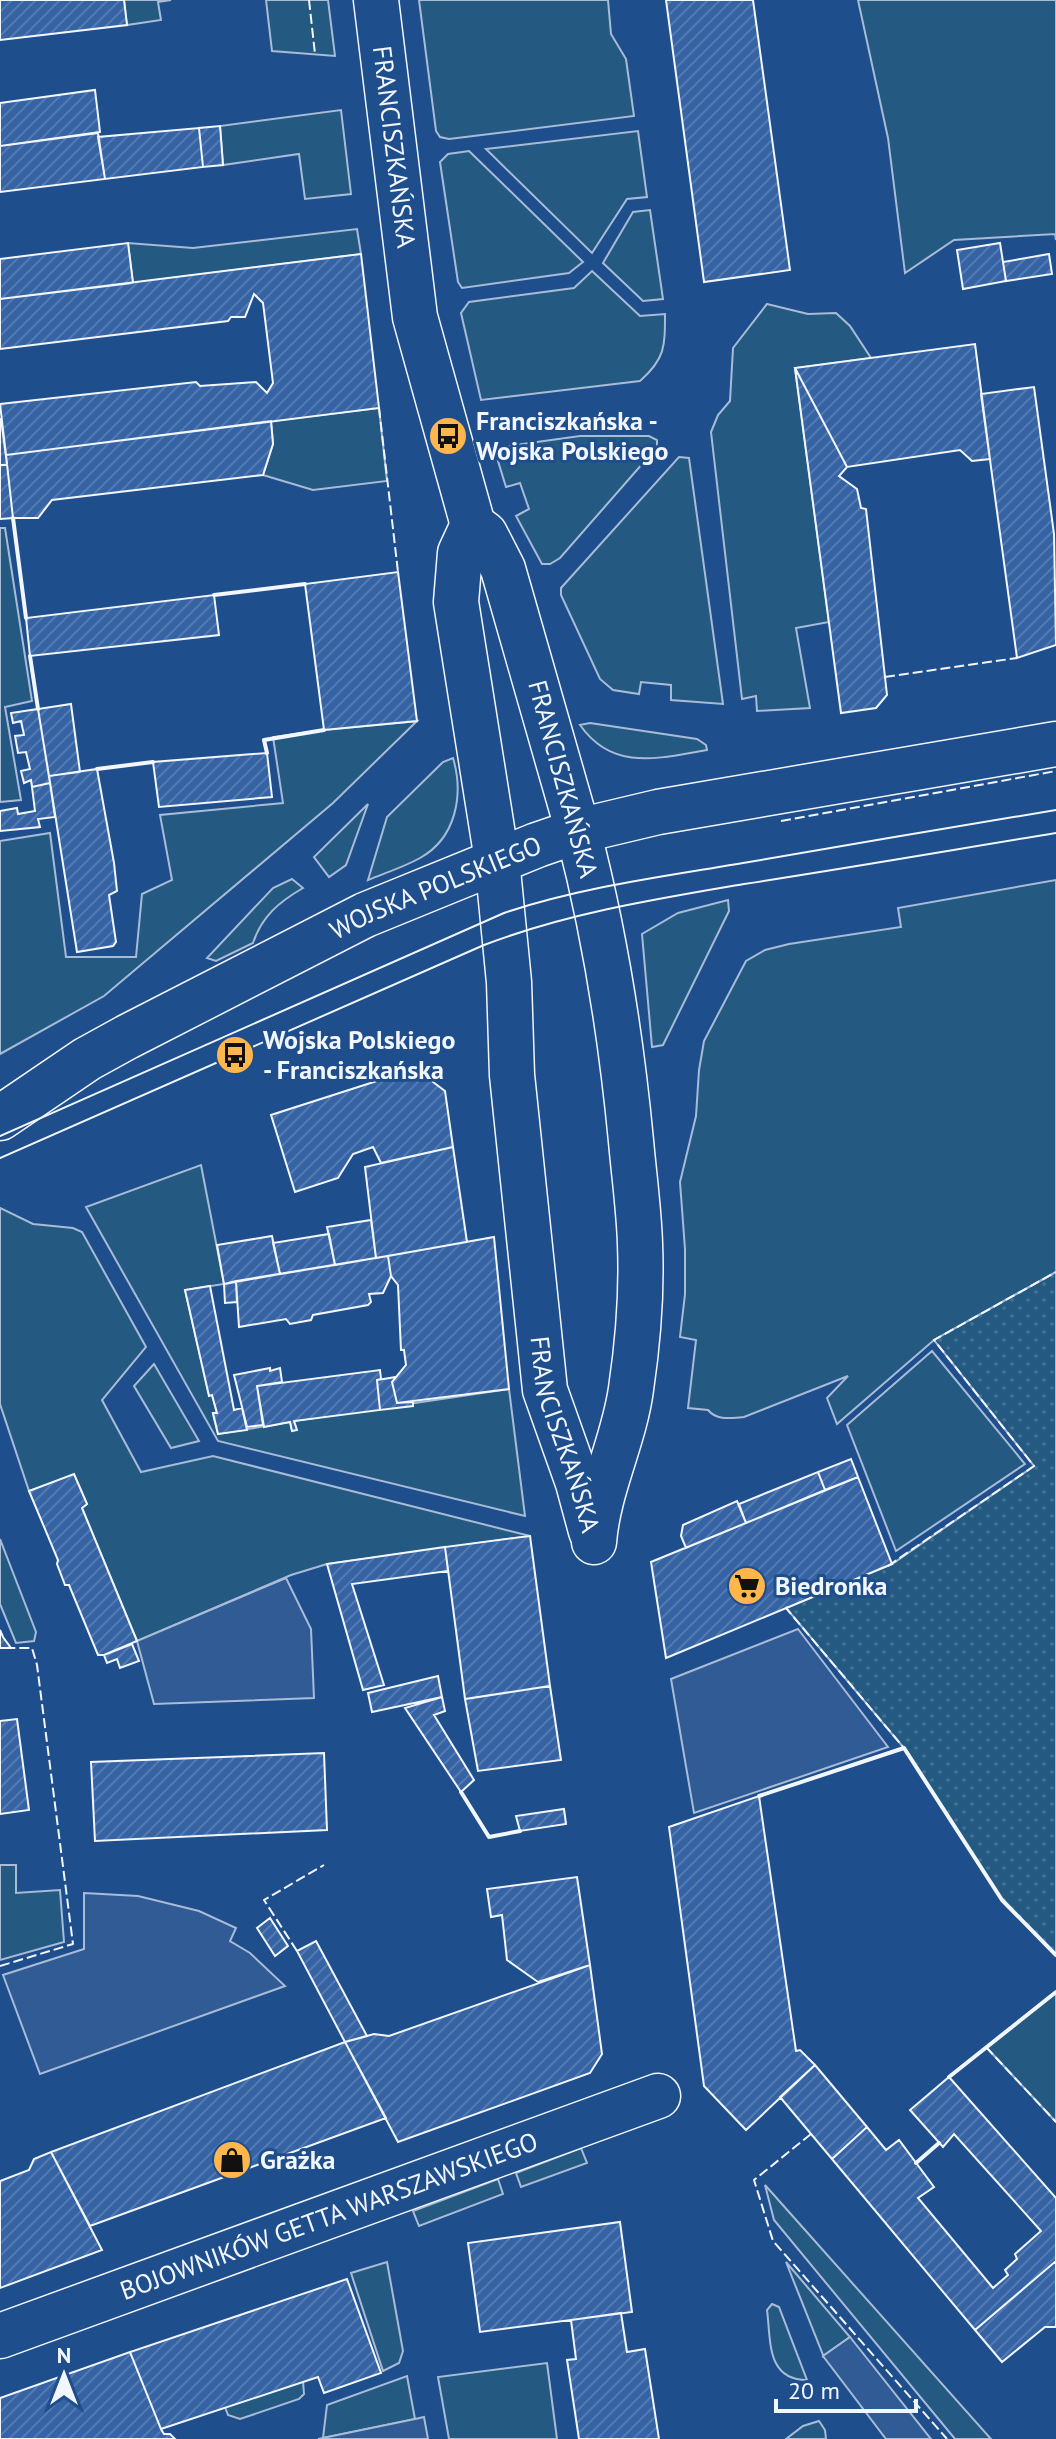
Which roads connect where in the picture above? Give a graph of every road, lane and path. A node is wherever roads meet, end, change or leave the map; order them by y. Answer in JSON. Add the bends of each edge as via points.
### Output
{"nodes":[{"id":1,"x":376,"y":0,"type":"edge"},
{"id":2,"x":473,"y":525,"type":"junction"},
{"id":3,"x":1056,"y":744,"type":"edge"},
{"id":4,"x":578,"y":831,"type":"junction"},
{"id":5,"x":497,"y":860,"type":"junction"},
{"id":6,"x":0,"y":1118,"type":"edge"},
{"id":7,"x":658,"y":2096,"type":"dead end"},
{"id":8,"x":0,"y":2336,"type":"edge"}],
"edges":[{"from":1,"to":2,"type":"main road","name":"FRANCISZKAŃSKA","via":[[415,317]]},
{"from":2,"to":4,"type":"main road","name":"FRANCISZKAŃSKA","via":[[485,534],[503,569]]},
{"from":2,"to":5,"type":"main road","name":"FRANCISZKAŃSKA","via":[[460,553],[456,602]]},
{"from":3,"to":4,"type":"main road","name":"WOJSKA POLSKIEGO","via":[[760,793]]},
{"from":4,"to":5,"type":"main road","name":"WOJSKA POLSKIEGO"},
{"from":4,"to":5,"type":"main road","name":"FRANCISZKAŃSKA","via":[[618,1021],[641,1247],[631,1390],[601,1496],[594,1542],[545,1390],[512,1075]]},
{"from":5,"to":6,"type":"main road","name":"WOJSKA POLSKIEGO","via":[[365,915],[127,1037]]},
{"from":7,"to":8,"type":"main road","name":"BOJOWNIKÓW GETTA WARSZAWSKIEGO"}]}
